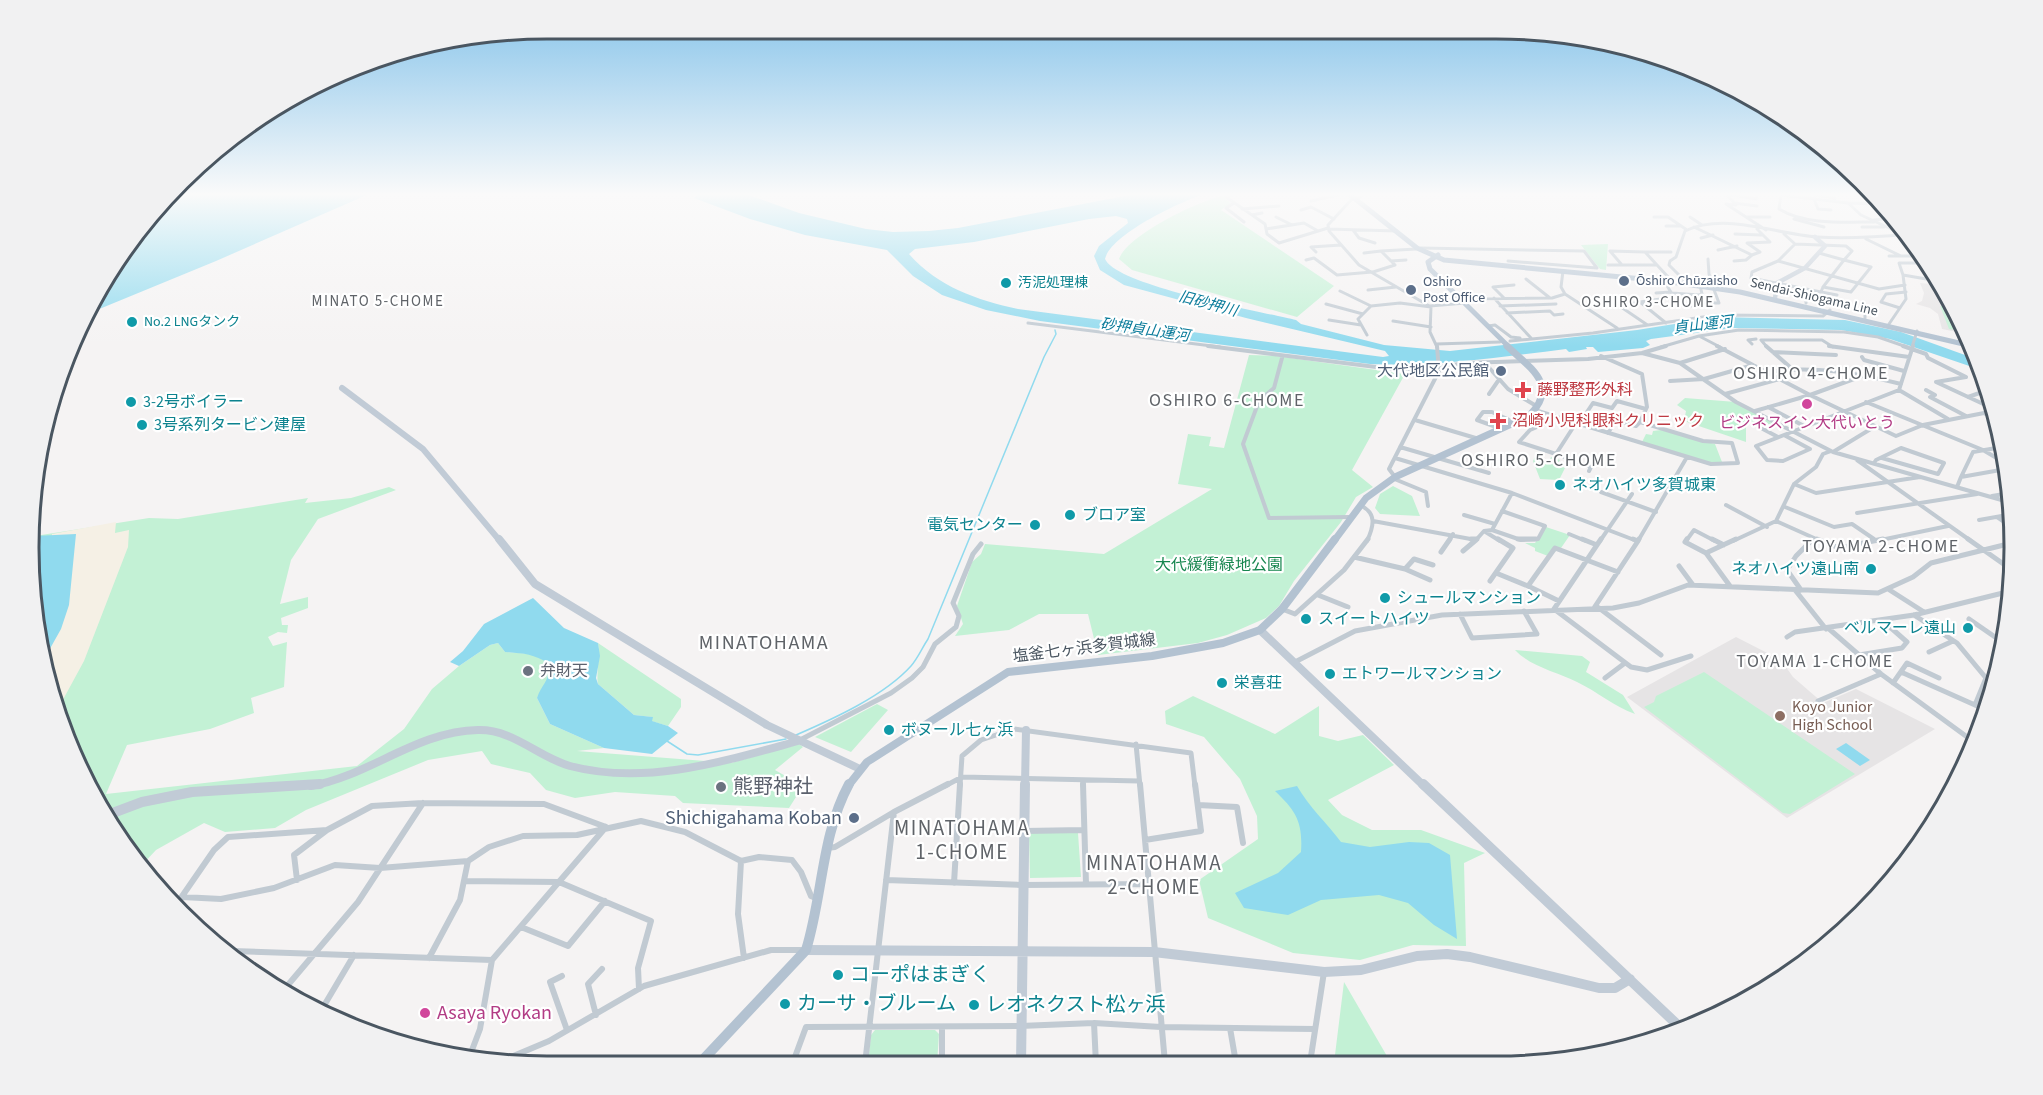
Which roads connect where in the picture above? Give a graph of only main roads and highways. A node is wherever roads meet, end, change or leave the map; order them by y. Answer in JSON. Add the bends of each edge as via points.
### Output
{"nodes":[{"id":1,"x":1415,"y":245,"type":"edge"},
{"id":2,"x":1416,"y":245,"type":"edge"},
{"id":3,"x":1419,"y":248,"type":"junction"},
{"id":4,"x":1436,"y":256,"type":"junction"},
{"id":5,"x":1562,"y":270,"type":"junction"},
{"id":6,"x":1685,"y":282,"type":"junction"},
{"id":7,"x":1713,"y":286,"type":"junction"},
{"id":8,"x":1775,"y":297,"type":"junction"},
{"id":9,"x":1830,"y":311,"type":"junction"},
{"id":10,"x":1916,"y":333,"type":"junction"},
{"id":11,"x":1961,"y":343,"type":"edge"},
{"id":12,"x":707,"y":1056,"type":"edge"}],
"edges":[{"from":1,"to":3,"type":"main road","name":"Sendai-Shiogama Line"},
{"from":2,"to":3,"type":"main road","name":"Sendai-Shiogama Line"},
{"from":3,"to":4,"type":"main road","name":"Sendai-Shiogama Line"},
{"from":4,"to":5,"type":"main road","name":"Sendai-Shiogama Line"},
{"from":4,"to":5,"type":"main road","name":"Sendai-Shiogama Line","via":[[1453,262]]},
{"from":4,"to":12,"type":"main road","name":"塩釜七ヶ浜多賀城線","via":[[1428,262],[1429,267],[1542,384],[1543,395],[1537,409],[1516,423],[1394,478],[1360,505],[1282,609],[1260,630],[1223,643],[1152,656],[1008,672],[877,755],[860,769],[837,806],[806,951]]},
{"from":5,"to":6,"type":"main road","name":"Sendai-Shiogama Line"},
{"from":6,"to":7,"type":"main road","name":"Sendai-Shiogama Line"},
{"from":6,"to":7,"type":"main road","name":"Sendai-Shiogama Line"},
{"from":7,"to":8,"type":"main road","name":"Sendai-Shiogama Line"},
{"from":8,"to":9,"type":"main road","name":"Sendai-Shiogama Line"},
{"from":8,"to":9,"type":"main road","name":"Sendai-Shiogama Line"},
{"from":9,"to":10,"type":"main road","name":"Sendai-Shiogama Line"},
{"from":9,"to":10,"type":"main road","name":"Sendai-Shiogama Line"},
{"from":10,"to":11,"type":"main road","name":"Sendai-Shiogama Line"}]}
